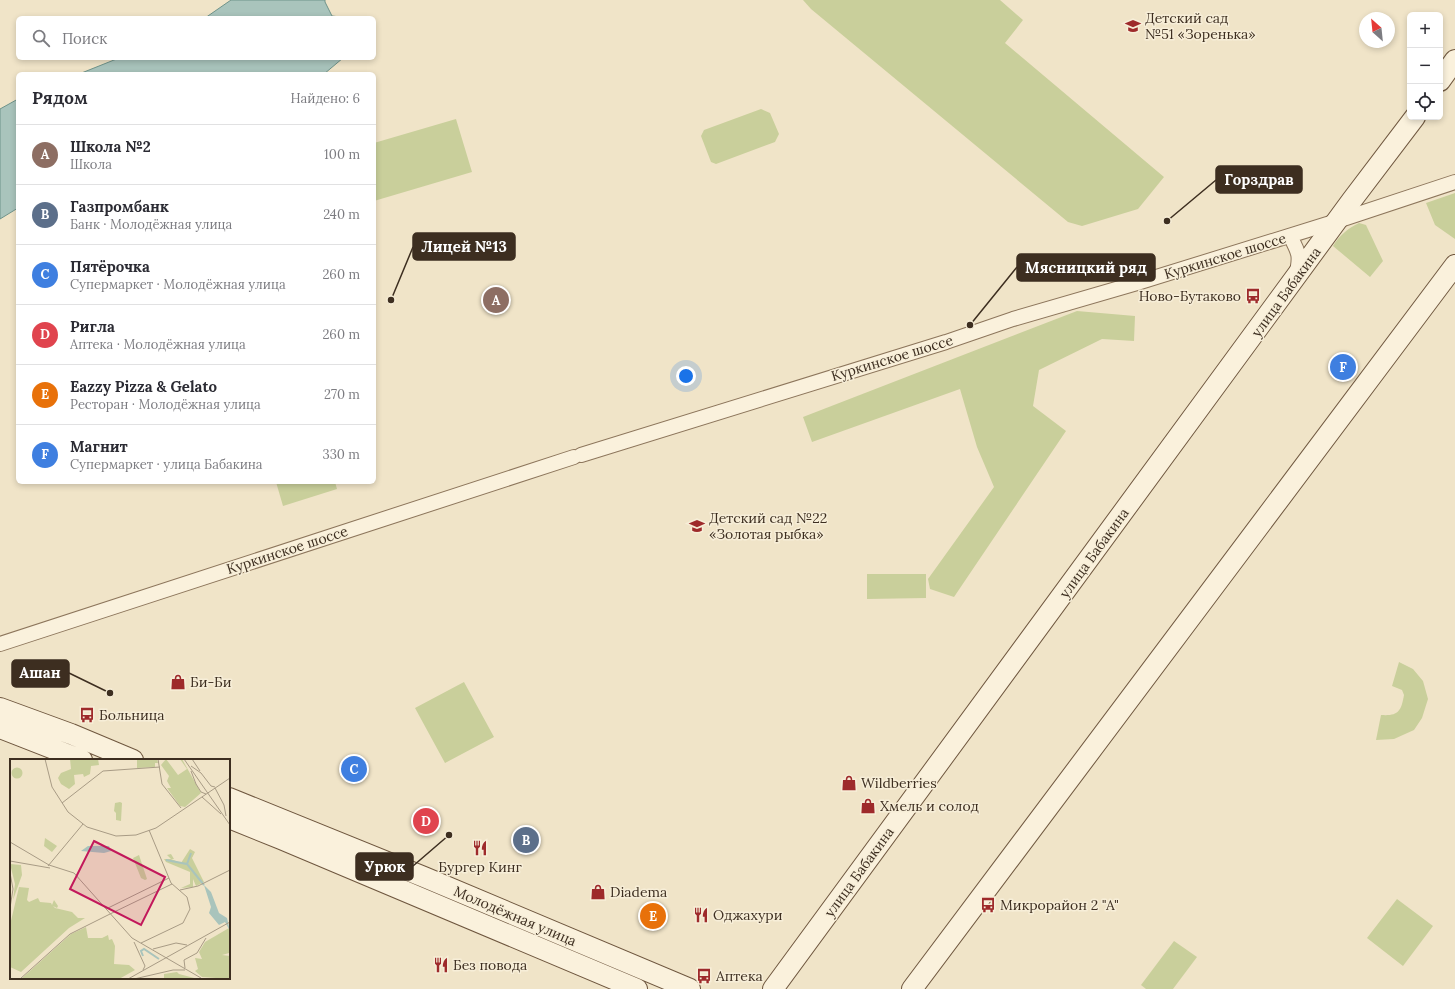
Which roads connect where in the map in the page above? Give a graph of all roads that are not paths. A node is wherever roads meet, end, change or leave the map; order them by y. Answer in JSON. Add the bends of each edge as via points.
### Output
{"nodes":[{"id":1,"x":1455,"y":60,"type":"edge"},
{"id":2,"x":1443,"y":77,"type":"edge"},
{"id":3,"x":1413,"y":120,"type":"edge"},
{"id":4,"x":1455,"y":182,"type":"edge"},
{"id":5,"x":1337,"y":221,"type":"junction"},
{"id":6,"x":1290,"y":236,"type":"junction"},
{"id":7,"x":1455,"y":265,"type":"edge"},
{"id":8,"x":1294,"y":280,"type":"junction"},
{"id":9,"x":0,"y":644,"type":"edge"},
{"id":10,"x":0,"y":708,"type":"edge"},
{"id":11,"x":0,"y":728,"type":"edge"},
{"id":12,"x":79,"y":759,"type":"edge"},
{"id":13,"x":131,"y":759,"type":"edge"},
{"id":14,"x":230,"y":798,"type":"edge"},
{"id":15,"x":230,"y":818,"type":"edge"},
{"id":16,"x":637,"y":989,"type":"edge"},
{"id":17,"x":690,"y":989,"type":"edge"},
{"id":18,"x":773,"y":989,"type":"edge"},
{"id":19,"x":912,"y":989,"type":"edge"}],
"edges":[{"from":1,"to":2,"type":"street"},
{"from":3,"to":5,"type":"street","name":"улица Бабакина"},
{"from":4,"to":5,"type":"street","name":"Куркинское шоссе"},
{"from":5,"to":6,"type":"street","name":"Куркинское шоссе"},
{"from":5,"to":8,"type":"street","name":"улица Бабакина"},
{"from":6,"to":8,"type":"street","via":[[1299,261]]},
{"from":6,"to":9,"type":"street","name":"Куркинское шоссе","via":[[1013,319],[577,456]]},
{"from":7,"to":19,"type":"street"},
{"from":8,"to":18,"type":"street","name":"улица Бабакина"},
{"from":10,"to":13,"type":"street"},
{"from":11,"to":12,"type":"street"},
{"from":14,"to":17,"type":"street","name":"Молодёжная улица"},
{"from":15,"to":16,"type":"street","name":"Молодёжная улица"}]}
